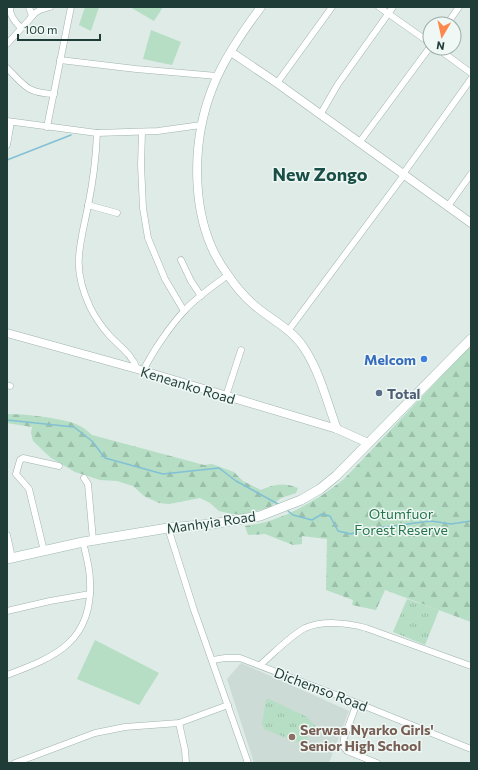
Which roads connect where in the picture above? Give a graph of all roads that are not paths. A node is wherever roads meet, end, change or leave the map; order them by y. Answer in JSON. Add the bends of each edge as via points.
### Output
{"nodes":[{"id":1,"x":10,"y":7,"type":"edge"},
{"id":2,"x":29,"y":7,"type":"edge"},
{"id":3,"x":50,"y":7,"type":"edge"},
{"id":4,"x":72,"y":7,"type":"edge"},
{"id":5,"x":261,"y":7,"type":"edge"},
{"id":6,"x":332,"y":7,"type":"edge"},
{"id":7,"x":379,"y":7,"type":"edge"},
{"id":8,"x":394,"y":7,"type":"edge"},
{"id":9,"x":459,"y":7,"type":"edge"},
{"id":10,"x":388,"y":14,"type":"junction"},
{"id":11,"x":32,"y":16,"type":"junction"},
{"id":12,"x":453,"y":16,"type":"edge"},
{"id":13,"x":21,"y":28,"type":"junction"},
{"id":14,"x":422,"y":37,"type":"edge"},
{"id":15,"x":7,"y":44,"type":"edge"},
{"id":16,"x":231,"y":52,"type":"junction"},
{"id":17,"x":423,"y":56,"type":"edge"},
{"id":18,"x":448,"y":56,"type":"edge"},
{"id":19,"x":60,"y":60,"type":"junction"},
{"id":20,"x":7,"y":68,"type":"edge"},
{"id":21,"x":471,"y":73,"type":"edge"},
{"id":22,"x":218,"y":76,"type":"junction"},
{"id":23,"x":471,"y":79,"type":"edge"},
{"id":24,"x":277,"y":83,"type":"junction"},
{"id":25,"x":54,"y":94,"type":"junction"},
{"id":26,"x":320,"y":114,"type":"junction"},
{"id":27,"x":9,"y":122,"type":"edge"},
{"id":28,"x":201,"y":125,"type":"junction"},
{"id":29,"x":47,"y":127,"type":"junction"},
{"id":30,"x":142,"y":132,"type":"junction"},
{"id":31,"x":97,"y":133,"type":"junction"},
{"id":32,"x":359,"y":143,"type":"junction"},
{"id":33,"x":7,"y":145,"type":"edge"},
{"id":34,"x":404,"y":174,"type":"junction"},
{"id":35,"x":471,"y":174,"type":"edge"},
{"id":36,"x":88,"y":205,"type":"junction"},
{"id":37,"x":448,"y":206,"type":"junction"},
{"id":38,"x":117,"y":213,"type":"dead end"},
{"id":39,"x":471,"y":223,"type":"edge"},
{"id":40,"x":181,"y":260,"type":"dead end"},
{"id":41,"x":228,"y":276,"type":"junction"},
{"id":42,"x":201,"y":296,"type":"junction"},
{"id":43,"x":184,"y":310,"type":"junction"},
{"id":44,"x":288,"y":331,"type":"junction"},
{"id":45,"x":7,"y":333,"type":"edge"},
{"id":46,"x":471,"y":339,"type":"edge"},
{"id":47,"x":242,"y":350,"type":"dead end"},
{"id":48,"x":140,"y":370,"type":"junction"},
{"id":49,"x":226,"y":396,"type":"junction"},
{"id":50,"x":337,"y":429,"type":"junction"},
{"id":51,"x":368,"y":443,"type":"junction"},
{"id":52,"x":59,"y":466,"type":"dead end"},
{"id":53,"x":84,"y":478,"type":"dead end"},
{"id":54,"x":168,"y":528,"type":"junction"},
{"id":55,"x":7,"y":535,"type":"edge"},
{"id":56,"x":88,"y":541,"type":"junction"},
{"id":57,"x":44,"y":551,"type":"junction"},
{"id":58,"x":10,"y":559,"type":"edge"},
{"id":59,"x":90,"y":594,"type":"junction"},
{"id":60,"x":7,"y":611,"type":"edge"},
{"id":61,"x":213,"y":660,"type":"junction"},
{"id":62,"x":260,"y":665,"type":"junction"},
{"id":63,"x":471,"y":666,"type":"edge"},
{"id":64,"x":7,"y":675,"type":"edge"},
{"id":65,"x":357,"y":703,"type":"junction"},
{"id":66,"x":228,"y":705,"type":"junction"},
{"id":67,"x":179,"y":723,"type":"junction"},
{"id":68,"x":471,"y":749,"type":"edge"},
{"id":69,"x":15,"y":763,"type":"edge"},
{"id":70,"x":186,"y":763,"type":"edge"},
{"id":71,"x":248,"y":763,"type":"edge"},
{"id":72,"x":377,"y":763,"type":"edge"}],
"edges":[{"from":1,"to":13,"type":"street","via":[[10,12]]},
{"from":2,"to":11,"type":"street"},
{"from":3,"to":11,"type":"street","via":[[35,12]]},
{"from":4,"to":19,"type":"street"},
{"from":5,"to":16,"type":"street"},
{"from":6,"to":24,"type":"street"},
{"from":7,"to":10,"type":"street"},
{"from":8,"to":10,"type":"street"},
{"from":9,"to":12,"type":"street"},
{"from":10,"to":14,"type":"street"},
{"from":10,"to":26,"type":"street"},
{"from":11,"to":13,"type":"street"},
{"from":13,"to":15,"type":"street"},
{"from":16,"to":22,"type":"street"},
{"from":16,"to":24,"type":"street"},
{"from":17,"to":32,"type":"street"},
{"from":18,"to":21,"type":"street"},
{"from":19,"to":22,"type":"street"},
{"from":19,"to":25,"type":"street"},
{"from":20,"to":25,"type":"street","via":[[31,90],[39,94]]},
{"from":22,"to":28,"type":"street"},
{"from":23,"to":34,"type":"street"},
{"from":24,"to":26,"type":"street"},
{"from":25,"to":29,"type":"street"},
{"from":26,"to":32,"type":"street"},
{"from":27,"to":29,"type":"street"},
{"from":27,"to":33,"type":"street"},
{"from":28,"to":30,"type":"street"},
{"from":28,"to":41,"type":"street","via":[[198,169],[201,216],[216,257]]},
{"from":29,"to":31,"type":"street"},
{"from":30,"to":31,"type":"street"},
{"from":30,"to":43,"type":"street","via":[[143,208],[148,238],[164,279]]},
{"from":31,"to":36,"type":"street"},
{"from":32,"to":34,"type":"street"},
{"from":34,"to":37,"type":"street"},
{"from":34,"to":44,"type":"street"},
{"from":35,"to":37,"type":"street"},
{"from":36,"to":38,"type":"street"},
{"from":36,"to":48,"type":"street","via":[[78,252],[81,282],[94,316]]},
{"from":37,"to":39,"type":"street"},
{"from":40,"to":42,"type":"street"},
{"from":41,"to":42,"type":"street"},
{"from":41,"to":44,"type":"street","via":[[254,305]]},
{"from":42,"to":43,"type":"street"},
{"from":43,"to":48,"type":"street"},
{"from":44,"to":50,"type":"street","via":[[304,347]]},
{"from":45,"to":48,"type":"street","name":"Keneanko Road"},
{"from":46,"to":51,"type":"main road","name":"Manhyia Road"},
{"from":47,"to":49,"type":"street"},
{"from":48,"to":49,"type":"street","name":"Keneanko Road"},
{"from":49,"to":50,"type":"street","name":"Keneanko Road"},
{"from":50,"to":51,"type":"street","name":"Keneanko Road"},
{"from":51,"to":54,"type":"main road","name":"Manhyia Road","via":[[336,476],[301,500],[260,516]]},
{"from":52,"to":57,"type":"street","via":[[23,458],[17,471],[29,489]]},
{"from":53,"to":56,"type":"street","via":[[88,484]]},
{"from":54,"to":56,"type":"main road","name":"Manhyia Road"},
{"from":54,"to":61,"type":"street"},
{"from":55,"to":58,"type":"street"},
{"from":56,"to":57,"type":"main road","name":"Manhyia Road"},
{"from":56,"to":59,"type":"street"},
{"from":57,"to":58,"type":"main road","name":"Manhyia Road"},
{"from":59,"to":60,"type":"street"},
{"from":59,"to":64,"type":"street","via":[[84,623],[71,641],[54,655]]},
{"from":61,"to":62,"type":"street","name":"Dichemso Road","via":[[240,658]]},
{"from":61,"to":66,"type":"street"},
{"from":62,"to":63,"type":"street","via":[[305,628],[316,625],[354,624]]},
{"from":62,"to":65,"type":"street","name":"Dichemso Road"},
{"from":65,"to":68,"type":"street","name":"Dichemso Road"},
{"from":65,"to":72,"type":"street","via":[[343,746],[347,751]]},
{"from":66,"to":67,"type":"street"},
{"from":66,"to":71,"type":"street"},
{"from":67,"to":69,"type":"street","via":[[95,733]]},
{"from":67,"to":70,"type":"street"}]}
